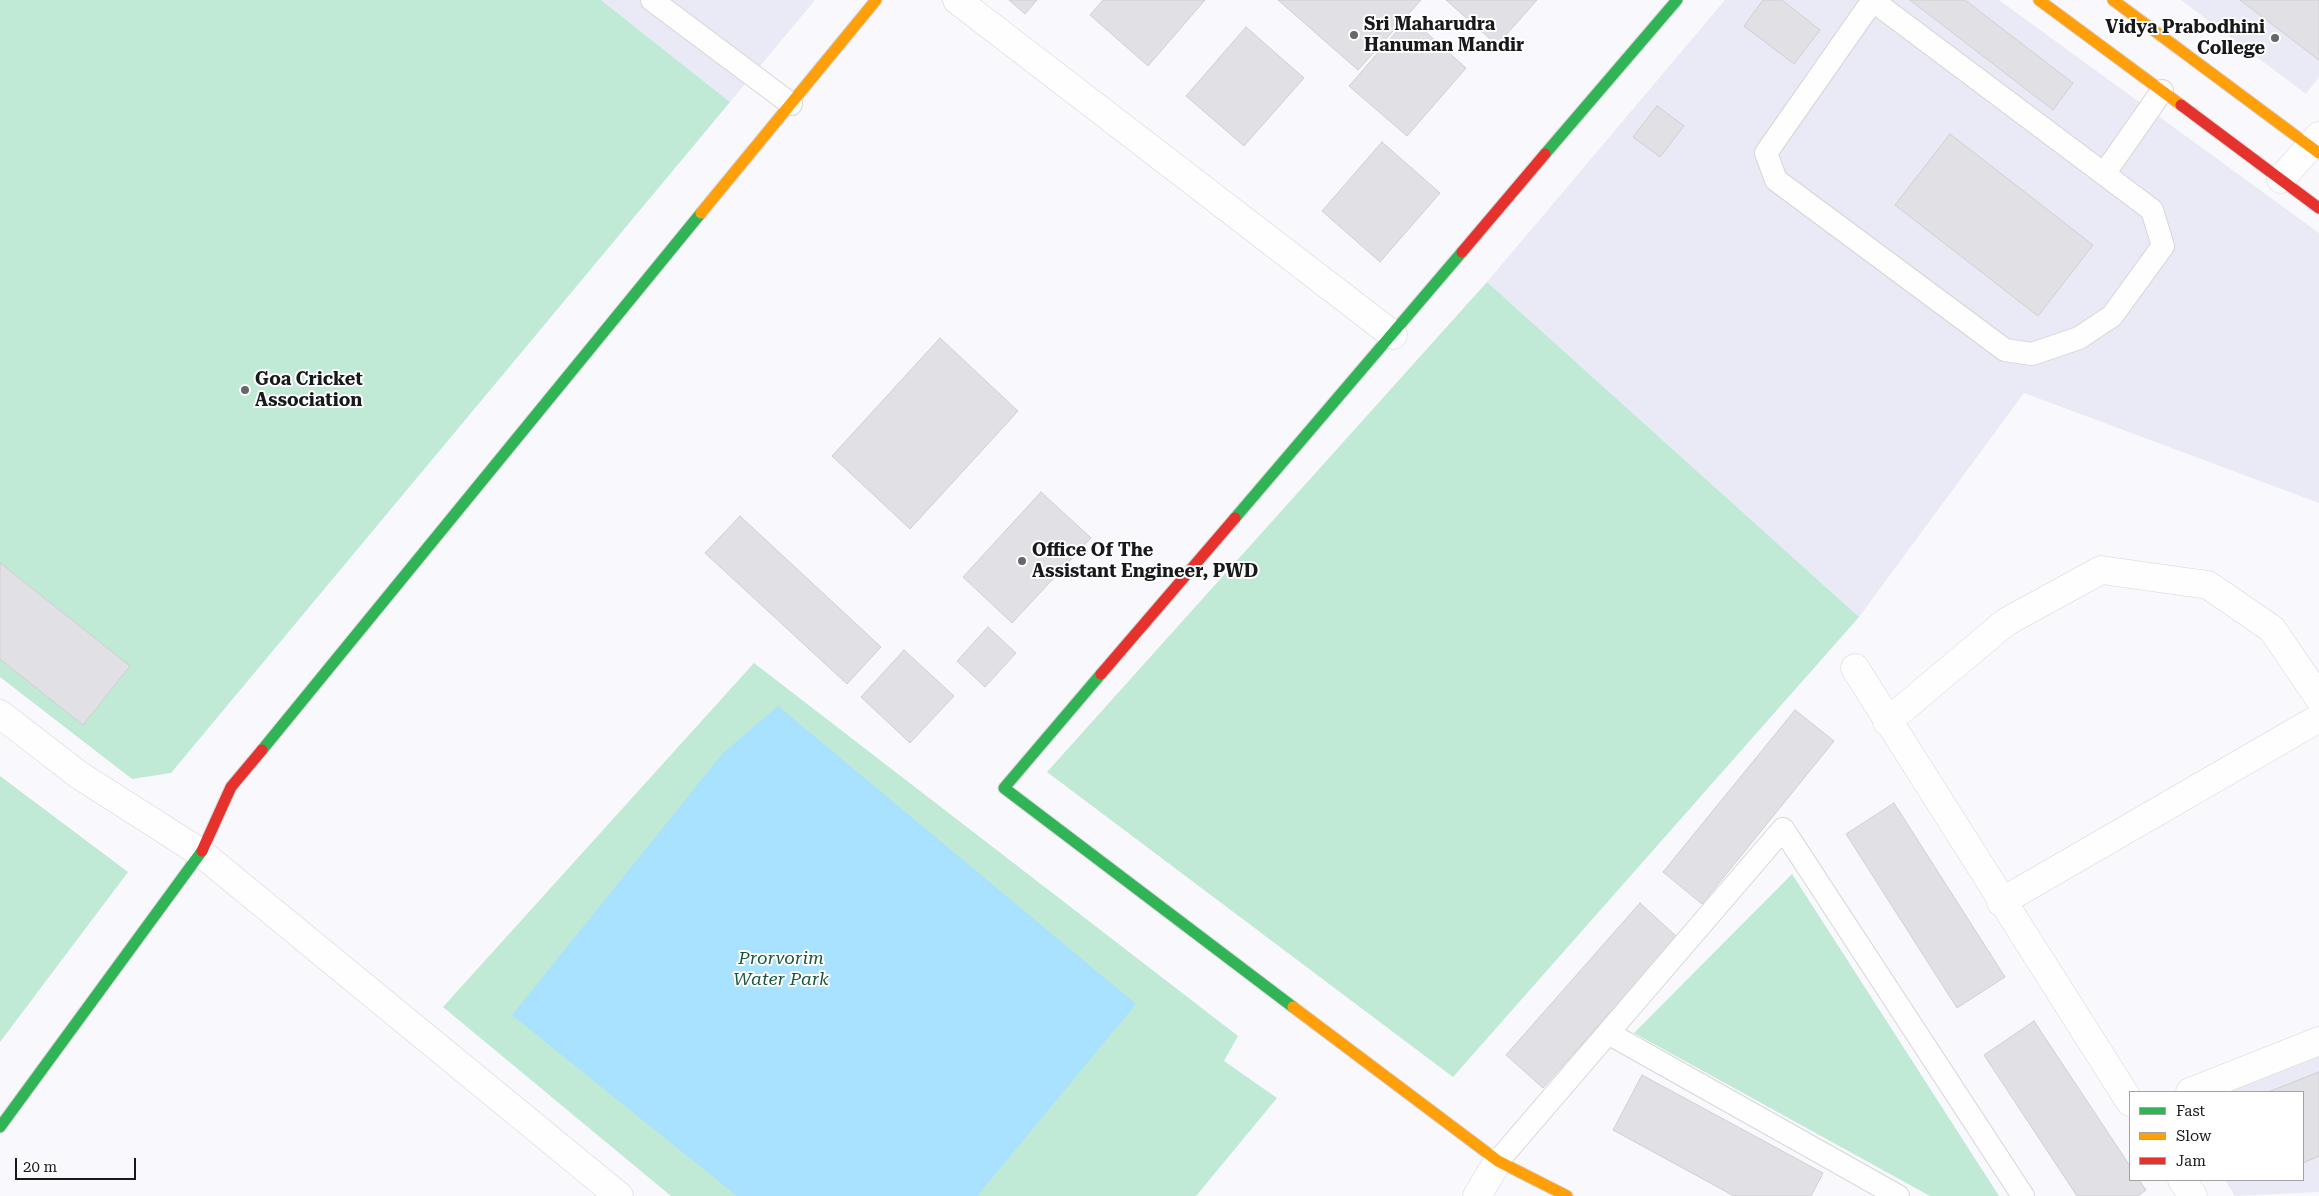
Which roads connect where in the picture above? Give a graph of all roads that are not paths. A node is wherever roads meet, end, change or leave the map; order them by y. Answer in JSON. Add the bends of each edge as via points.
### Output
{"nodes":[{"id":1,"x":652,"y":0,"type":"edge"},
{"id":2,"x":876,"y":0,"type":"edge"},
{"id":3,"x":956,"y":0,"type":"edge"},
{"id":4,"x":1678,"y":0,"type":"edge"},
{"id":5,"x":1872,"y":0,"type":"edge"},
{"id":6,"x":2039,"y":0,"type":"edge"},
{"id":7,"x":2113,"y":0,"type":"edge"},
{"id":8,"x":2162,"y":91,"type":"junction"},
{"id":9,"x":791,"y":104,"type":"junction"},
{"id":10,"x":2316,"y":146,"type":"edge"},
{"id":11,"x":2104,"y":174,"type":"junction"},
{"id":12,"x":2281,"y":179,"type":"junction"},
{"id":13,"x":2319,"y":208,"type":"edge"},
{"id":14,"x":1393,"y":335,"type":"junction"},
{"id":15,"x":1854,"y":668,"type":"dead end"},
{"id":16,"x":2319,"y":698,"type":"edge"},
{"id":17,"x":0,"y":714,"type":"edge"},
{"id":18,"x":2319,"y":718,"type":"edge"},
{"id":19,"x":1887,"y":722,"type":"junction"},
{"id":20,"x":201,"y":853,"type":"junction"},
{"id":21,"x":2001,"y":902,"type":"junction"},
{"id":22,"x":1608,"y":1033,"type":"junction"},
{"id":23,"x":2319,"y":1041,"type":"edge"},
{"id":24,"x":2193,"y":1091,"type":"edge"},
{"id":25,"x":2129,"y":1100,"type":"edge"},
{"id":26,"x":0,"y":1126,"type":"edge"},
{"id":27,"x":1498,"y":1160,"type":"junction"},
{"id":28,"x":2183,"y":1181,"type":"edge"},
{"id":29,"x":619,"y":1196,"type":"edge"},
{"id":30,"x":1477,"y":1196,"type":"edge"},
{"id":31,"x":1567,"y":1196,"type":"edge"},
{"id":32,"x":1898,"y":1196,"type":"edge"},
{"id":33,"x":2023,"y":1196,"type":"edge"},
{"id":34,"x":2193,"y":1196,"type":"edge"}],
"edges":[{"from":1,"to":9,"type":"lane"},
{"from":2,"to":9,"type":"street"},
{"from":3,"to":14,"type":"street"},
{"from":4,"to":14,"type":"street"},
{"from":5,"to":11,"type":"lane"},
{"from":5,"to":11,"type":"lane","via":[[1766,152],[1776,180],[2005,350],[2032,354],[2079,338],[2112,316],[2162,246],[2152,210]]},
{"from":6,"to":8,"type":"street"},
{"from":7,"to":10,"type":"street"},
{"from":8,"to":11,"type":"lane"},
{"from":8,"to":12,"type":"street"},
{"from":9,"to":20,"type":"street","via":[[231,787]]},
{"from":10,"to":12,"type":"street"},
{"from":12,"to":13,"type":"street"},
{"from":14,"to":27,"type":"street","via":[[1004,788]]},
{"from":15,"to":19,"type":"street"},
{"from":16,"to":19,"type":"street","via":[[2272,629],[2208,585],[2101,570],[2006,622]]},
{"from":17,"to":20,"type":"street","via":[[79,775]]},
{"from":18,"to":21,"type":"street"},
{"from":19,"to":21,"type":"street"},
{"from":20,"to":26,"type":"street"},
{"from":20,"to":29,"type":"street"},
{"from":21,"to":25,"type":"street"},
{"from":22,"to":27,"type":"lane"},
{"from":22,"to":32,"type":"lane"},
{"from":22,"to":33,"type":"lane","via":[[1783,829]]},
{"from":23,"to":24,"type":"street"},
{"from":27,"to":30,"type":"street"},
{"from":27,"to":31,"type":"street"},
{"from":28,"to":34,"type":"street"}]}
